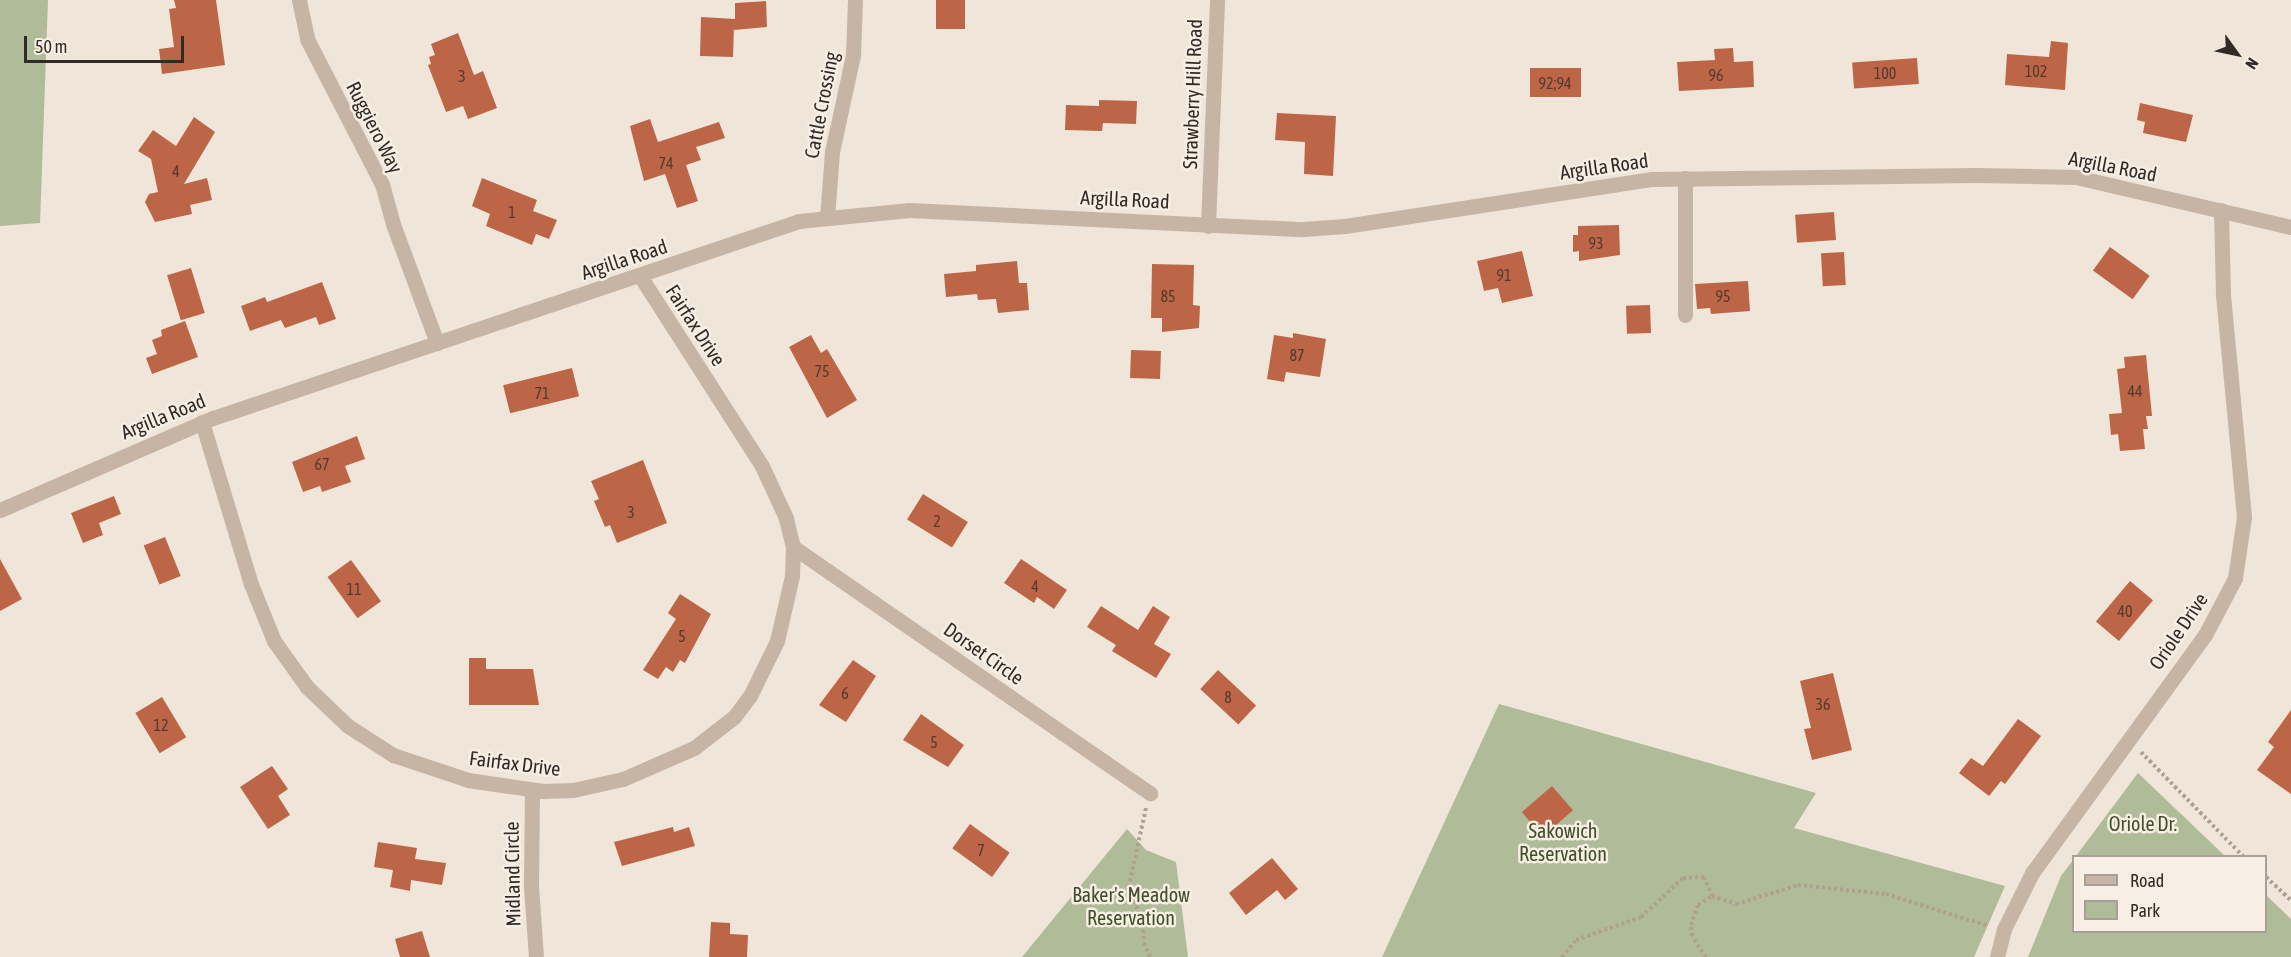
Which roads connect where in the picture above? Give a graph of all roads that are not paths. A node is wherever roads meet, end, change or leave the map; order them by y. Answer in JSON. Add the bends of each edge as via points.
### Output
{"nodes":[{"id":1,"x":299,"y":0,"type":"edge"},
{"id":2,"x":855,"y":0,"type":"edge"},
{"id":3,"x":1217,"y":0,"type":"edge"},
{"id":4,"x":1685,"y":178,"type":"junction"},
{"id":5,"x":2221,"y":210,"type":"junction"},
{"id":6,"x":827,"y":218,"type":"junction"},
{"id":7,"x":1208,"y":226,"type":"junction"},
{"id":8,"x":2291,"y":227,"type":"edge"},
{"id":9,"x":640,"y":276,"type":"junction"},
{"id":10,"x":1685,"y":315,"type":"dead end"},
{"id":11,"x":437,"y":343,"type":"junction"},
{"id":12,"x":201,"y":422,"type":"junction"},
{"id":13,"x":0,"y":510,"type":"edge"},
{"id":14,"x":793,"y":547,"type":"junction"},
{"id":15,"x":532,"y":790,"type":"junction"},
{"id":16,"x":1150,"y":793,"type":"road end"},
{"id":17,"x":536,"y":957,"type":"edge"},
{"id":18,"x":1997,"y":957,"type":"edge"}],
"edges":[{"from":1,"to":11,"type":"street","name":"Ruggiero Way","via":[[306,39],[382,184]]},
{"from":2,"to":6,"type":"street","name":"Cattle Crossing","via":[[853,54],[832,152]]},
{"from":3,"to":7,"type":"street","name":"Strawberry Hill Road"},
{"from":4,"to":5,"type":"street","name":"Argilla Road","via":[[1817,174],[2076,177]]},
{"from":4,"to":7,"type":"street","name":"Argilla Road","via":[[1652,179],[1345,226]]},
{"from":4,"to":10,"type":"street"},
{"from":5,"to":8,"type":"street","name":"Argilla Road"},
{"from":5,"to":18,"type":"street","name":"Oriole Drive","via":[[2223,293],[2244,517],[2235,578],[2205,635],[2032,873],[2004,929]]},
{"from":6,"to":7,"type":"street","name":"Argilla Road","via":[[909,210],[1146,219]]},
{"from":6,"to":9,"type":"street","name":"Argilla Road","via":[[799,220]]},
{"from":9,"to":11,"type":"street","name":"Argilla Road"},
{"from":9,"to":14,"type":"street","name":"Fairfax Drive","via":[[762,466],[786,518]]},
{"from":11,"to":12,"type":"street","name":"Argilla Road"},
{"from":12,"to":13,"type":"street","name":"Argilla Road"},
{"from":12,"to":15,"type":"street","name":"Fairfax Drive","via":[[262,615],[280,649],[326,708],[369,742],[417,765],[468,780]]},
{"from":14,"to":15,"type":"street","name":"Fairfax Drive","via":[[792,576],[777,641],[766,670],[734,717],[694,748],[646,772],[573,790]]},
{"from":14,"to":16,"type":"street","name":"Dorset Circle"},
{"from":15,"to":17,"type":"street","name":"Midland Circle","via":[[531,886]]}]}
